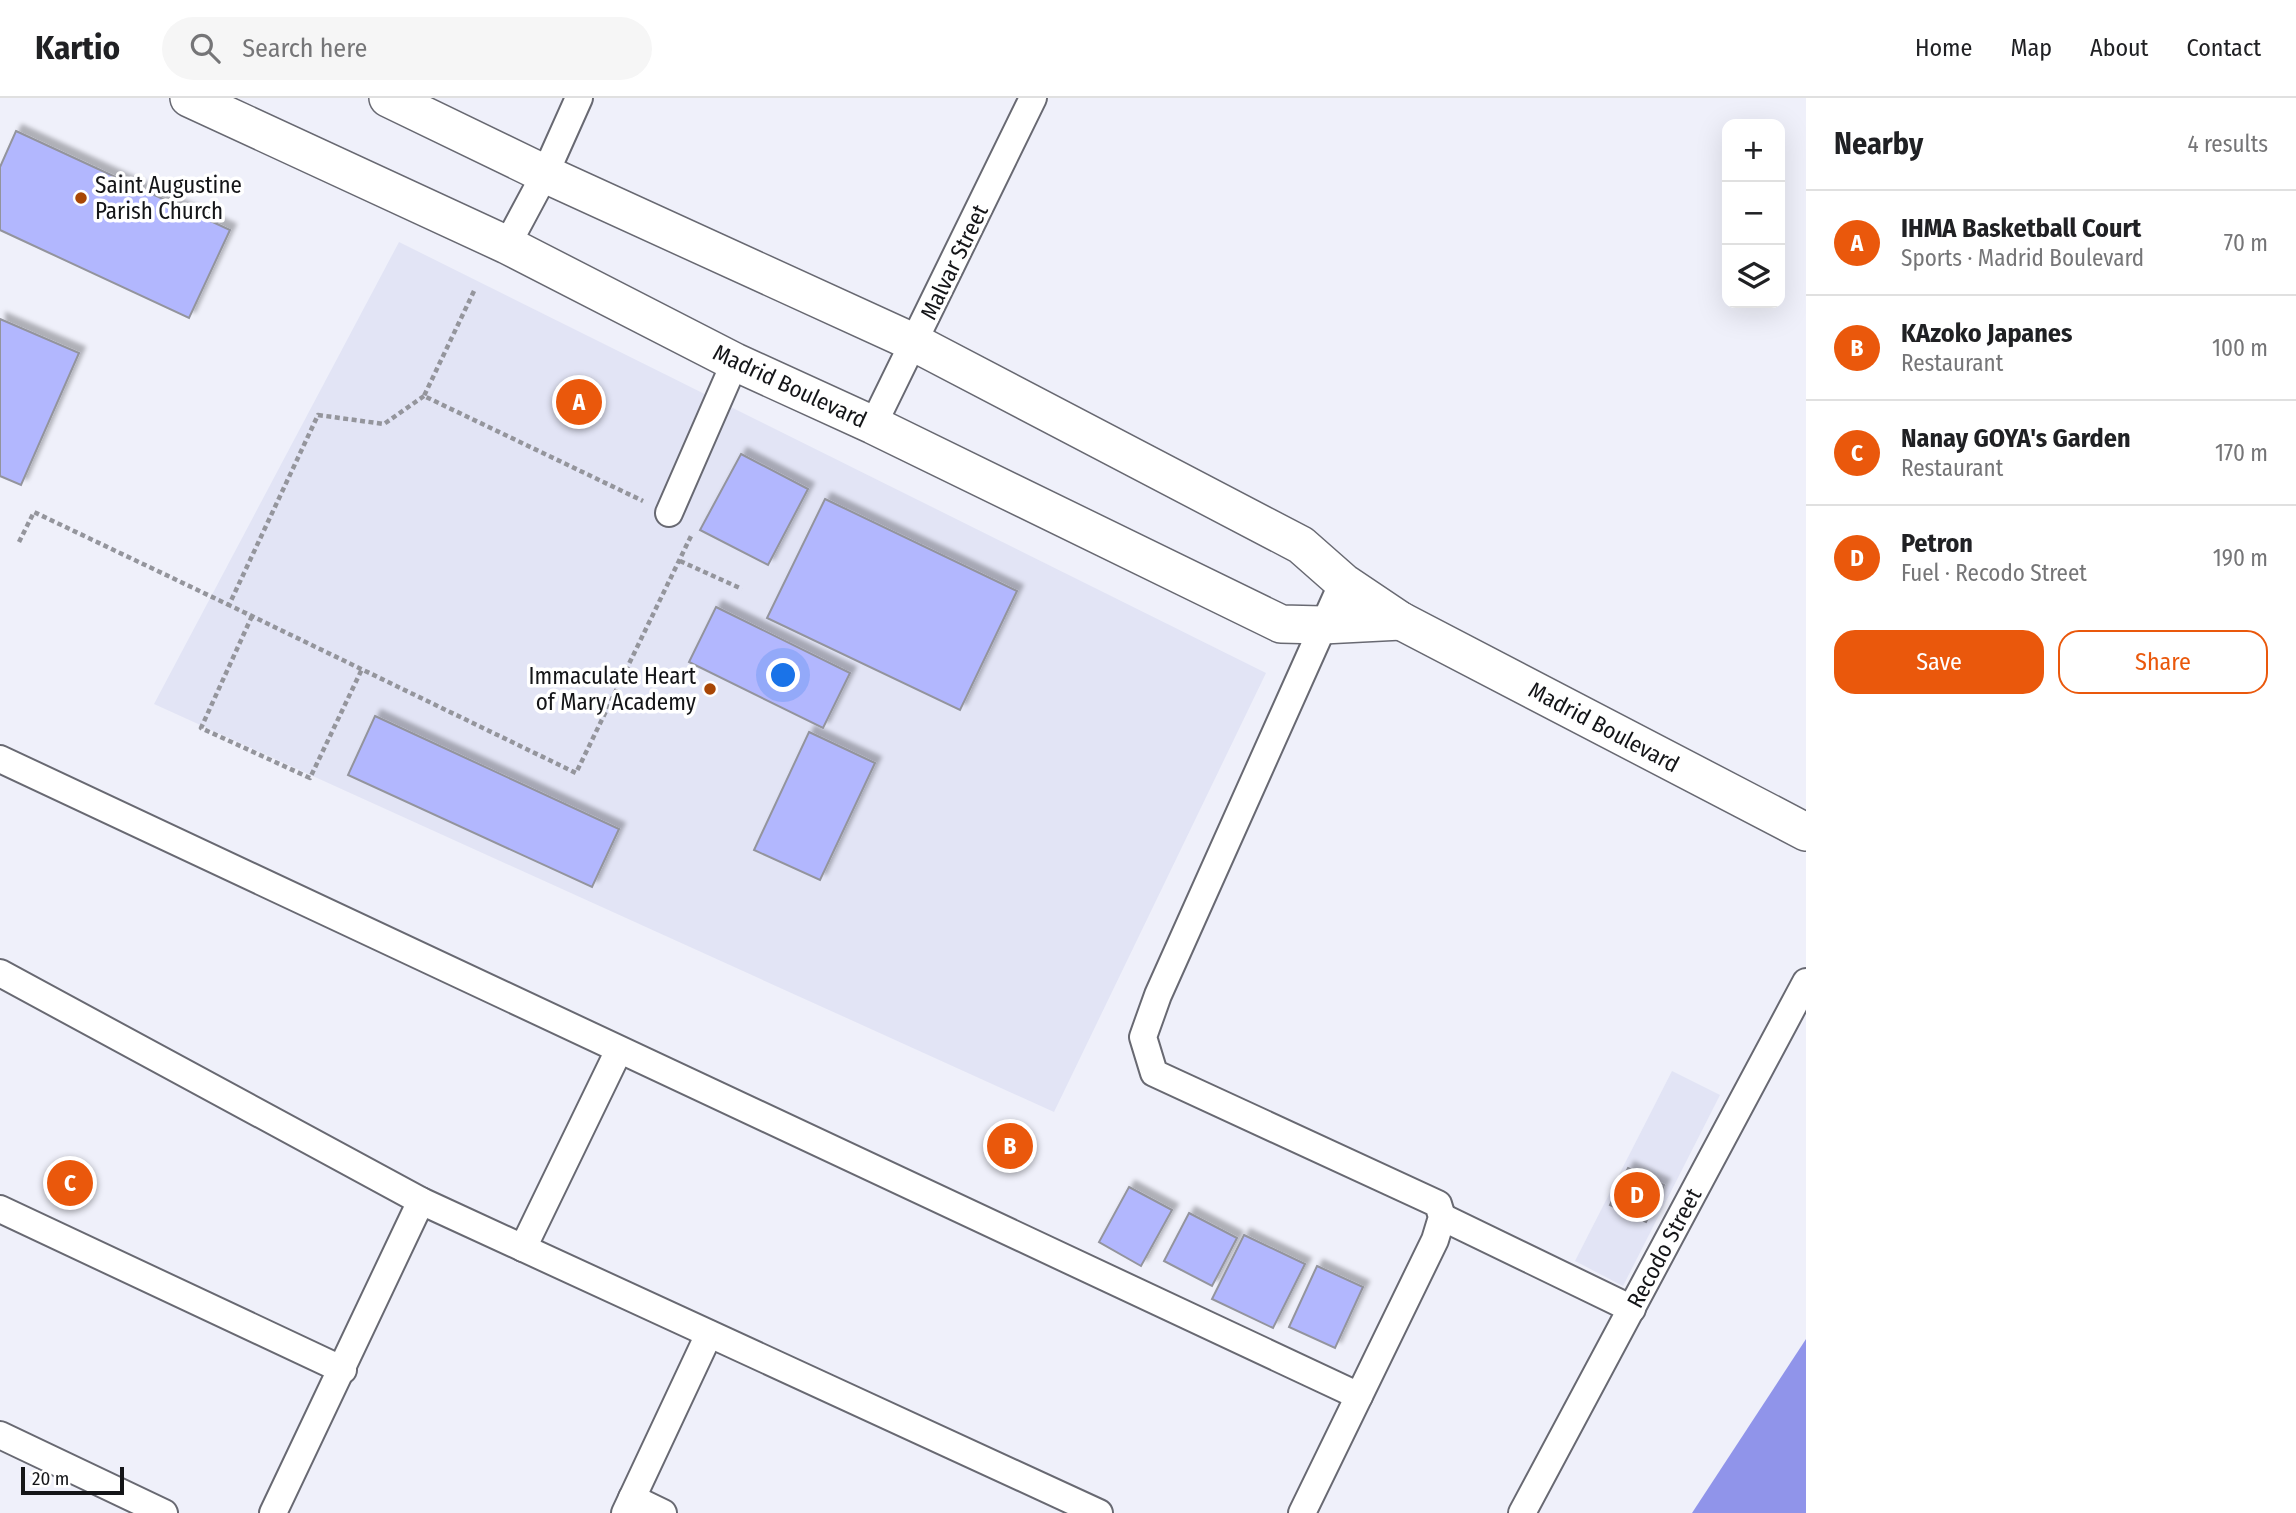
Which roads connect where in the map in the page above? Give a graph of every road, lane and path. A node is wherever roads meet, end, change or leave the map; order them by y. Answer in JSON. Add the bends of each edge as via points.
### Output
{"nodes":[{"id":1,"x":189,"y":98,"type":"edge"},
{"id":2,"x":388,"y":98,"type":"edge"},
{"id":3,"x":579,"y":98,"type":"edge"},
{"id":4,"x":1033,"y":98,"type":"edge"},
{"id":5,"x":545,"y":174,"type":"junction"},
{"id":6,"x":506,"y":245,"type":"junction"},
{"id":7,"x":474,"y":291,"type":"dead end"},
{"id":8,"x":915,"y":343,"type":"junction"},
{"id":9,"x":735,"y":362,"type":"junction"},
{"id":10,"x":424,"y":396,"type":"junction"},
{"id":11,"x":873,"y":425,"type":"junction"},
{"id":12,"x":669,"y":513,"type":"junction"},
{"id":13,"x":19,"y":542,"type":"dead end"},
{"id":14,"x":680,"y":561,"type":"junction"},
{"id":15,"x":1343,"y":582,"type":"junction"},
{"id":16,"x":742,"y":589,"type":"dead end"},
{"id":17,"x":229,"y":604,"type":"junction"},
{"id":18,"x":252,"y":616,"type":"junction"},
{"id":19,"x":1401,"y":621,"type":"junction"},
{"id":20,"x":1323,"y":625,"type":"junction"},
{"id":21,"x":362,"y":669,"type":"junction"},
{"id":22,"x":0,"y":759,"type":"edge"},
{"id":23,"x":1806,"y":832,"type":"edge"},
{"id":24,"x":0,"y":973,"type":"edge"},
{"id":25,"x":1806,"y":982,"type":"edge"},
{"id":26,"x":620,"y":1050,"type":"junction"},
{"id":27,"x":421,"y":1201,"type":"junction"},
{"id":28,"x":0,"y":1209,"type":"edge"},
{"id":29,"x":1442,"y":1217,"type":"junction"},
{"id":30,"x":523,"y":1248,"type":"junction"},
{"id":31,"x":1632,"y":1308,"type":"junction"},
{"id":32,"x":709,"y":1334,"type":"junction"},
{"id":33,"x":343,"y":1370,"type":"junction"},
{"id":34,"x":1359,"y":1396,"type":"junction"},
{"id":35,"x":0,"y":1435,"type":"edge"},
{"id":36,"x":629,"y":1506,"type":"edge"},
{"id":37,"x":164,"y":1513,"type":"edge"},
{"id":38,"x":273,"y":1513,"type":"edge"},
{"id":39,"x":663,"y":1513,"type":"edge"},
{"id":40,"x":1099,"y":1513,"type":"edge"},
{"id":41,"x":1302,"y":1513,"type":"edge"},
{"id":42,"x":1522,"y":1513,"type":"edge"}],
"edges":[{"from":1,"to":6,"type":"street","name":"Madrid Boulevard"},
{"from":2,"to":5,"type":"street","name":"Madrid Boulevard"},
{"from":3,"to":5,"type":"street"},
{"from":4,"to":8,"type":"street","name":"Malvar Street"},
{"from":5,"to":6,"type":"street"},
{"from":5,"to":8,"type":"street","name":"Madrid Boulevard"},
{"from":6,"to":9,"type":"street","name":"Madrid Boulevard"},
{"from":7,"to":10,"type":"path"},
{"from":8,"to":11,"type":"street","name":"Malvar Street"},
{"from":8,"to":15,"type":"street","name":"Madrid Boulevard","via":[[1301,545]]},
{"from":9,"to":11,"type":"street","name":"Madrid Boulevard"},
{"from":9,"to":12,"type":"street"},
{"from":10,"to":12,"type":"path"},
{"from":10,"to":17,"type":"path","via":[[384,424],[318,415]]},
{"from":11,"to":20,"type":"street","name":"Madrid Boulevard","via":[[1281,624]]},
{"from":12,"to":14,"type":"path","via":[[696,526]]},
{"from":13,"to":17,"type":"path","via":[[34,512]]},
{"from":14,"to":16,"type":"path"},
{"from":14,"to":21,"type":"path","via":[[576,773]]},
{"from":15,"to":19,"type":"street","name":"Madrid Boulevard"},
{"from":15,"to":20,"type":"street"},
{"from":17,"to":18,"type":"path"},
{"from":18,"to":21,"type":"path"},
{"from":18,"to":21,"type":"path","via":[[201,728],[310,778]]},
{"from":19,"to":20,"type":"street","name":"Madrid Boulevard"},
{"from":19,"to":23,"type":"street","name":"Madrid Boulevard"},
{"from":20,"to":29,"type":"street","via":[[1143,1037],[1154,1073],[1438,1204]]},
{"from":22,"to":26,"type":"street"},
{"from":24,"to":27,"type":"street"},
{"from":25,"to":31,"type":"street","name":"Recodo Street"},
{"from":26,"to":30,"type":"street"},
{"from":26,"to":34,"type":"street"},
{"from":27,"to":30,"type":"street"},
{"from":27,"to":33,"type":"street"},
{"from":28,"to":33,"type":"street"},
{"from":29,"to":31,"type":"street"},
{"from":29,"to":34,"type":"street"},
{"from":30,"to":32,"type":"street"},
{"from":31,"to":42,"type":"street","name":"Recodo Street"},
{"from":32,"to":36,"type":"street"},
{"from":32,"to":40,"type":"street"},
{"from":33,"to":38,"type":"street"},
{"from":34,"to":41,"type":"street"},
{"from":35,"to":37,"type":"street"},
{"from":36,"to":39,"type":"street"}]}
